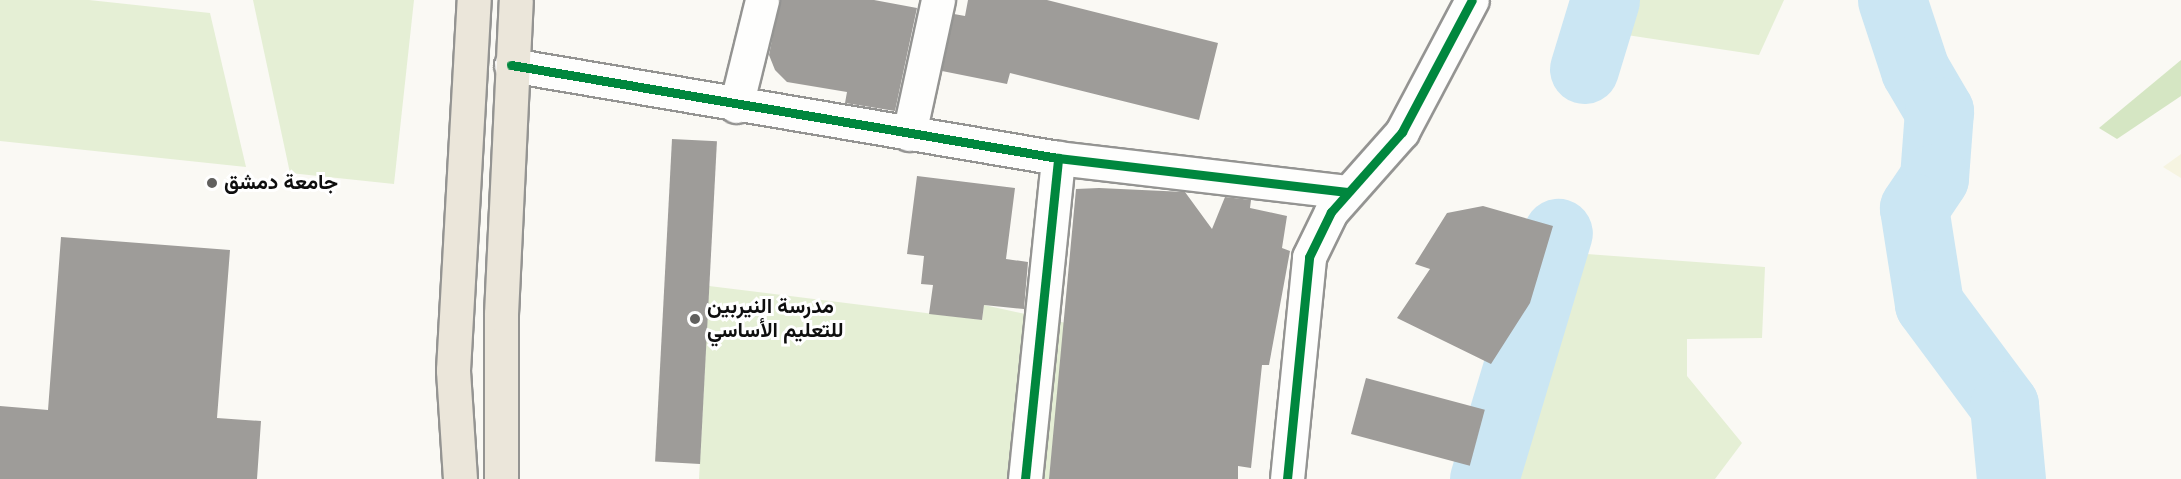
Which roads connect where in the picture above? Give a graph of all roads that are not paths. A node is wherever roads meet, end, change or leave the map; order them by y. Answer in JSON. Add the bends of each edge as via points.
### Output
{"nodes":[{"id":1,"x":474,"y":0,"type":"edge"},
{"id":2,"x":516,"y":0,"type":"edge"},
{"id":3,"x":762,"y":0,"type":"edge"},
{"id":4,"x":938,"y":0,"type":"edge"},
{"id":5,"x":1472,"y":0,"type":"edge"},
{"id":6,"x":511,"y":65,"type":"junction"},
{"id":7,"x":736,"y":106,"type":"junction"},
{"id":8,"x":909,"y":134,"type":"junction"},
{"id":9,"x":1058,"y":158,"type":"junction"},
{"id":10,"x":1347,"y":192,"type":"junction"},
{"id":11,"x":460,"y":479,"type":"edge"},
{"id":12,"x":501,"y":479,"type":"edge"},
{"id":13,"x":1025,"y":479,"type":"edge"},
{"id":14,"x":1287,"y":479,"type":"edge"}],
"edges":[{"from":1,"to":11,"type":"main road","via":[[453,370]]},
{"from":2,"to":6,"type":"main road"},
{"from":3,"to":7,"type":"street"},
{"from":4,"to":8,"type":"street"},
{"from":5,"to":10,"type":"street","via":[[1402,132]]},
{"from":6,"to":7,"type":"street"},
{"from":6,"to":12,"type":"main road"},
{"from":7,"to":8,"type":"street"},
{"from":8,"to":9,"type":"street"},
{"from":9,"to":10,"type":"street"},
{"from":9,"to":13,"type":"street"},
{"from":10,"to":14,"type":"street","via":[[1318,234],[1303,282]]}]}
